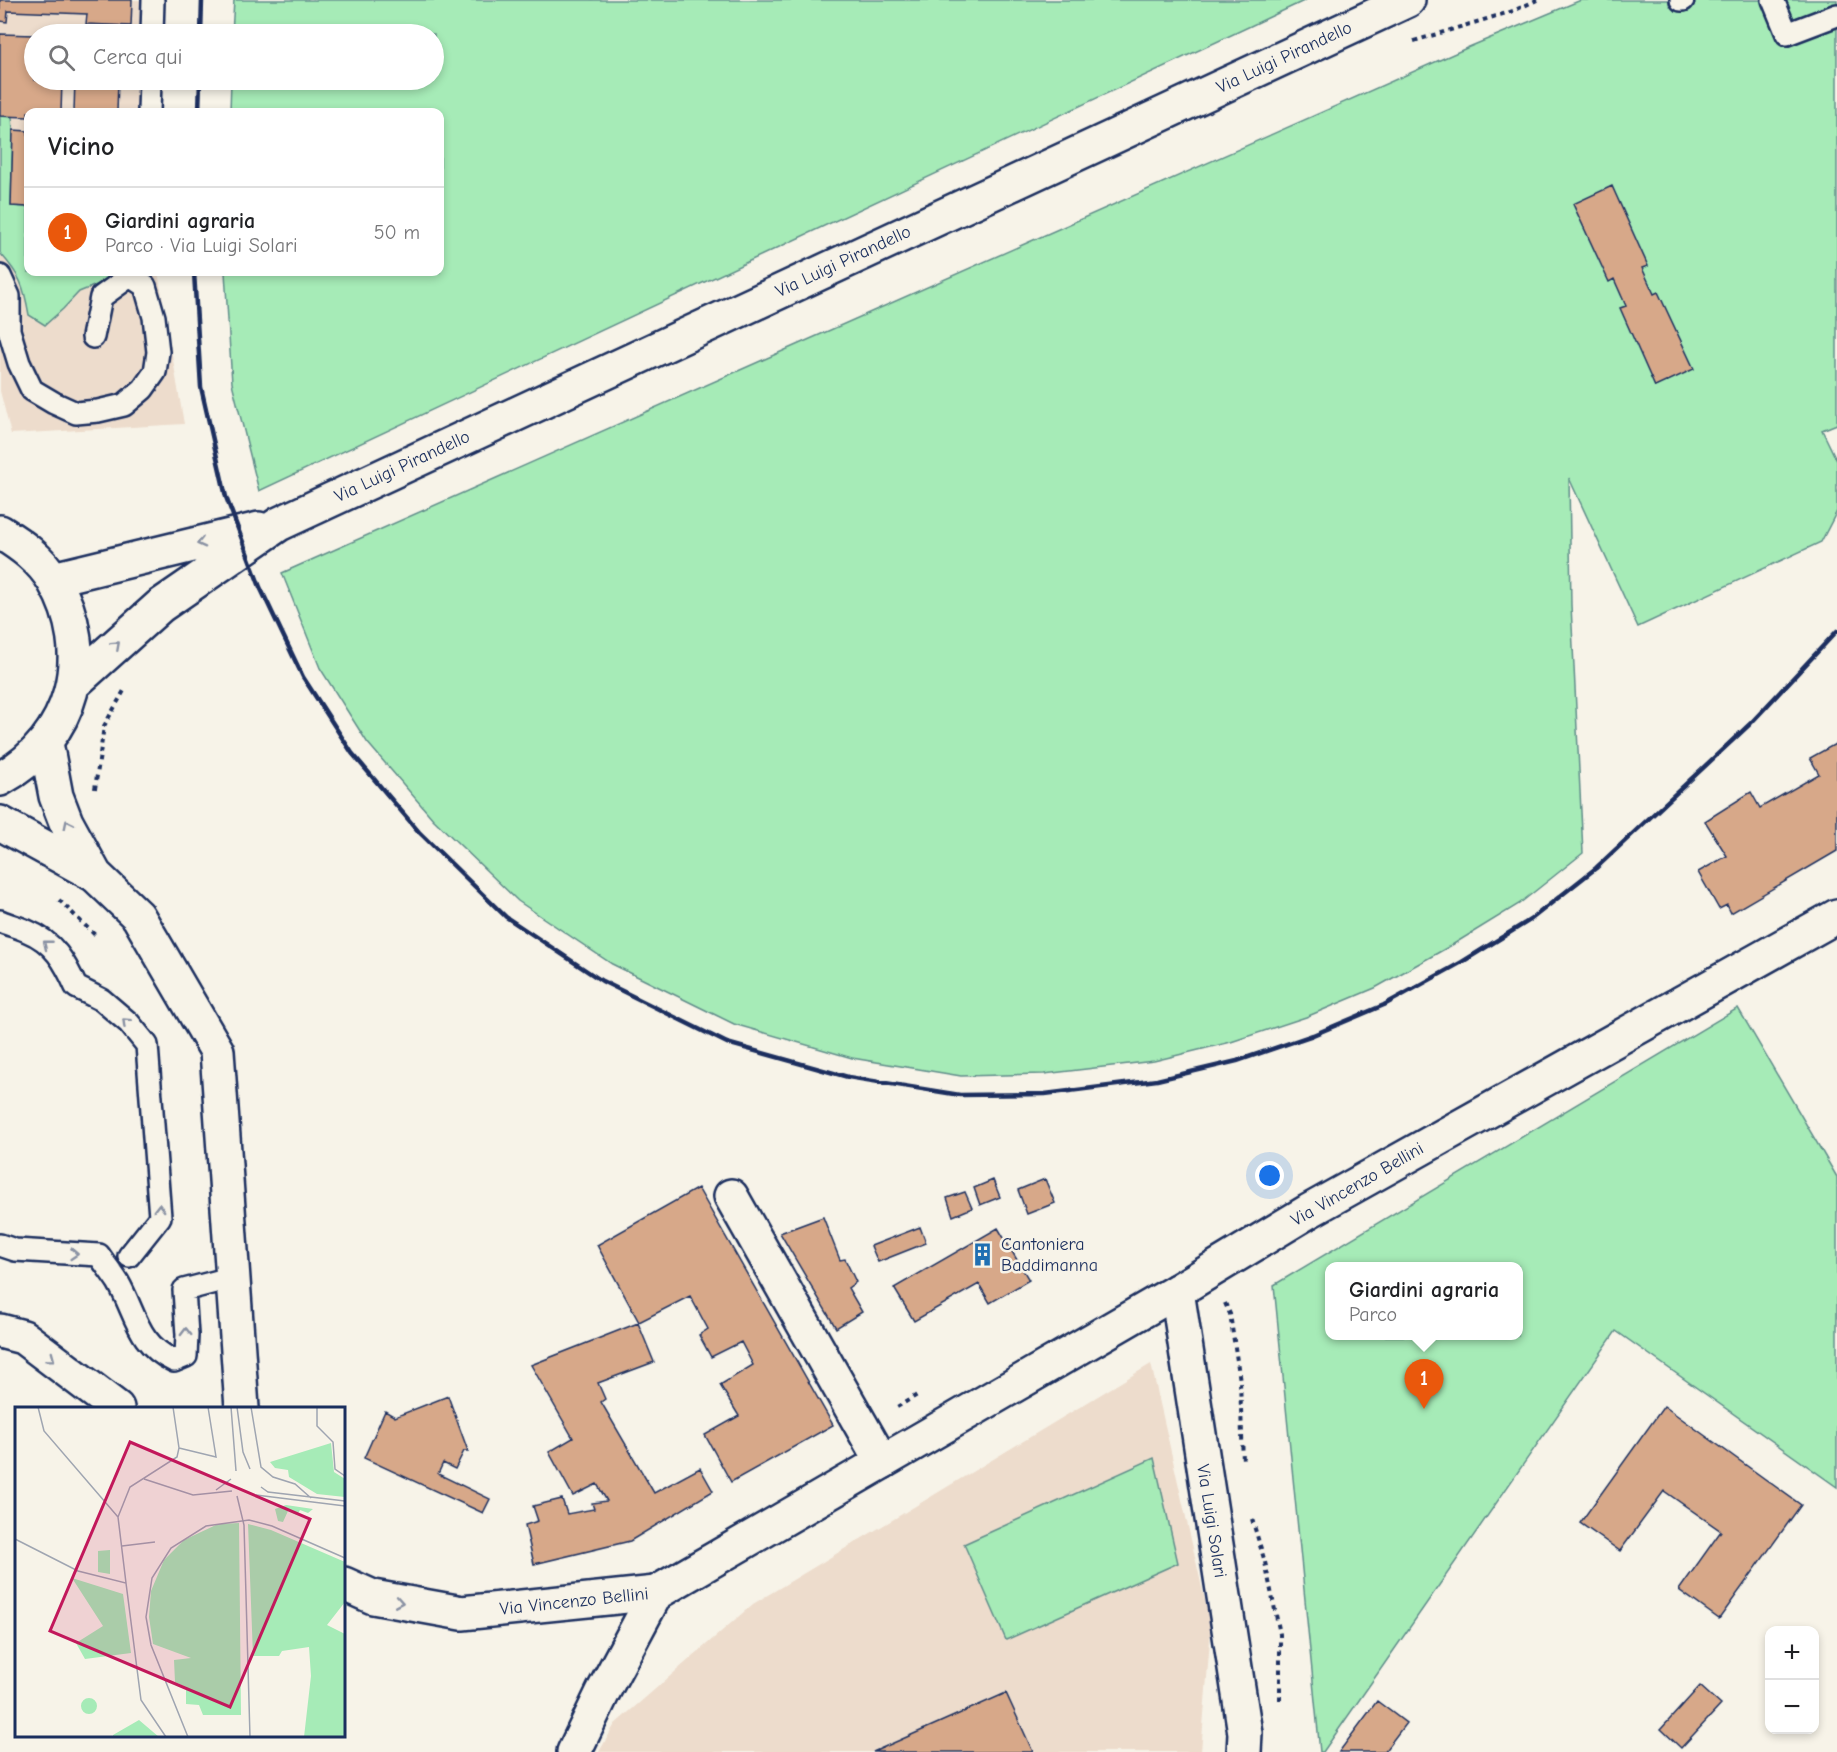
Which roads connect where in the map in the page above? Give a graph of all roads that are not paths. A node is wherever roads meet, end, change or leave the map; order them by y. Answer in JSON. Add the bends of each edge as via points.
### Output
{"nodes":[{"id":1,"x":153,"y":0,"type":"edge"},
{"id":2,"x":1408,"y":0,"type":"edge"},
{"id":3,"x":1773,"y":0,"type":"edge"},
{"id":4,"x":1837,"y":15,"type":"edge"},
{"id":5,"x":152,"y":24,"type":"edge"},
{"id":6,"x":150,"y":90,"type":"edge"},
{"id":7,"x":150,"y":108,"type":"edge"},
{"id":8,"x":0,"y":276,"type":"edge"},
{"id":9,"x":145,"y":279,"type":"edge"},
{"id":10,"x":93,"y":337,"type":"dead end"},
{"id":11,"x":279,"y":524,"type":"junction"},
{"id":12,"x":0,"y":532,"type":"edge"},
{"id":13,"x":53,"y":579,"type":"junction"},
{"id":14,"x":73,"y":684,"type":"junction"},
{"id":15,"x":46,"y":743,"type":"junction"},
{"id":16,"x":0,"y":779,"type":"edge"},
{"id":17,"x":0,"y":823,"type":"edge"},
{"id":18,"x":95,"y":875,"type":"junction"},
{"id":19,"x":1837,"y":916,"type":"edge"},
{"id":20,"x":0,"y":921,"type":"edge"},
{"id":21,"x":731,"y":1196,"type":"dead end"},
{"id":22,"x":0,"y":1245,"type":"edge"},
{"id":23,"x":129,"y":1256,"type":"dead end"},
{"id":24,"x":234,"y":1277,"type":"junction"},
{"id":25,"x":1177,"y":1291,"type":"junction"},
{"id":26,"x":0,"y":1331,"type":"edge"},
{"id":27,"x":116,"y":1407,"type":"edge"},
{"id":28,"x":242,"y":1407,"type":"edge"},
{"id":29,"x":882,"y":1462,"type":"junction"},
{"id":30,"x":345,"y":1584,"type":"edge"},
{"id":31,"x":656,"y":1593,"type":"junction"},
{"id":32,"x":574,"y":1752,"type":"edge"},
{"id":33,"x":1244,"y":1752,"type":"edge"}],
"edges":[{"from":1,"to":5,"type":"lane"},
{"from":2,"to":11,"type":"main road","name":"Via Luigi Pirandello"},
{"from":3,"to":4,"type":"lane","via":[[1787,34]]},
{"from":6,"to":7,"type":"lane"},
{"from":8,"to":9,"type":"lane","via":[[9,296],[9,330],[32,390],[76,413],[124,405],[155,372],[158,352]]},
{"from":9,"to":10,"type":"lane","via":[[130,276],[102,297]]},
{"from":11,"to":13,"type":"main road","name":"Via Luigi Pirandello","one_way":true},
{"from":14,"to":11,"type":"main road","name":"Via Luigi Pirandello","one_way":true,"via":[[160,606]]},
{"from":12,"to":13,"type":"main road","via":[[28,550]]},
{"from":13,"to":14,"type":"main road","via":[[69,612],[76,648]]},
{"from":14,"to":15,"type":"main road","via":[[63,715]]},
{"from":15,"to":16,"type":"main road","via":[[19,769]]},
{"from":18,"to":15,"type":"main road","one_way":true,"via":[[56,796]]},
{"from":17,"to":18,"type":"main road"},
{"from":18,"to":24,"type":"main road","via":[[138,916],[217,1051]]},
{"from":19,"to":25,"type":"main road","name":"Via Vincenzo Bellini","via":[[1309,1211]]},
{"from":23,"to":20,"type":"lane","one_way":true,"via":[[160,1216],[147,1045],[102,1000],[76,987],[65,962],[50,943]]},
{"from":21,"to":29,"type":"main road"},
{"from":22,"to":24,"type":"lane","one_way":true,"via":[[15,1250],[99,1255],[119,1284],[145,1338],[159,1354],[174,1361],[186,1356],[184,1290]]},
{"from":24,"to":28,"type":"main road"},
{"from":25,"to":29,"type":"main road","name":"Via Vincenzo Bellini"},
{"from":25,"to":33,"type":"main road","name":"Via Luigi Solari","via":[[1245,1733]]},
{"from":26,"to":27,"type":"main road","one_way":true,"via":[[23,1337]]},
{"from":29,"to":31,"type":"main road","name":"Via Vincenzo Bellini"},
{"from":30,"to":31,"type":"main road","name":"Via Vincenzo Bellini","one_way":true,"via":[[373,1597],[462,1613]]},
{"from":31,"to":32,"type":"main road"}]}
